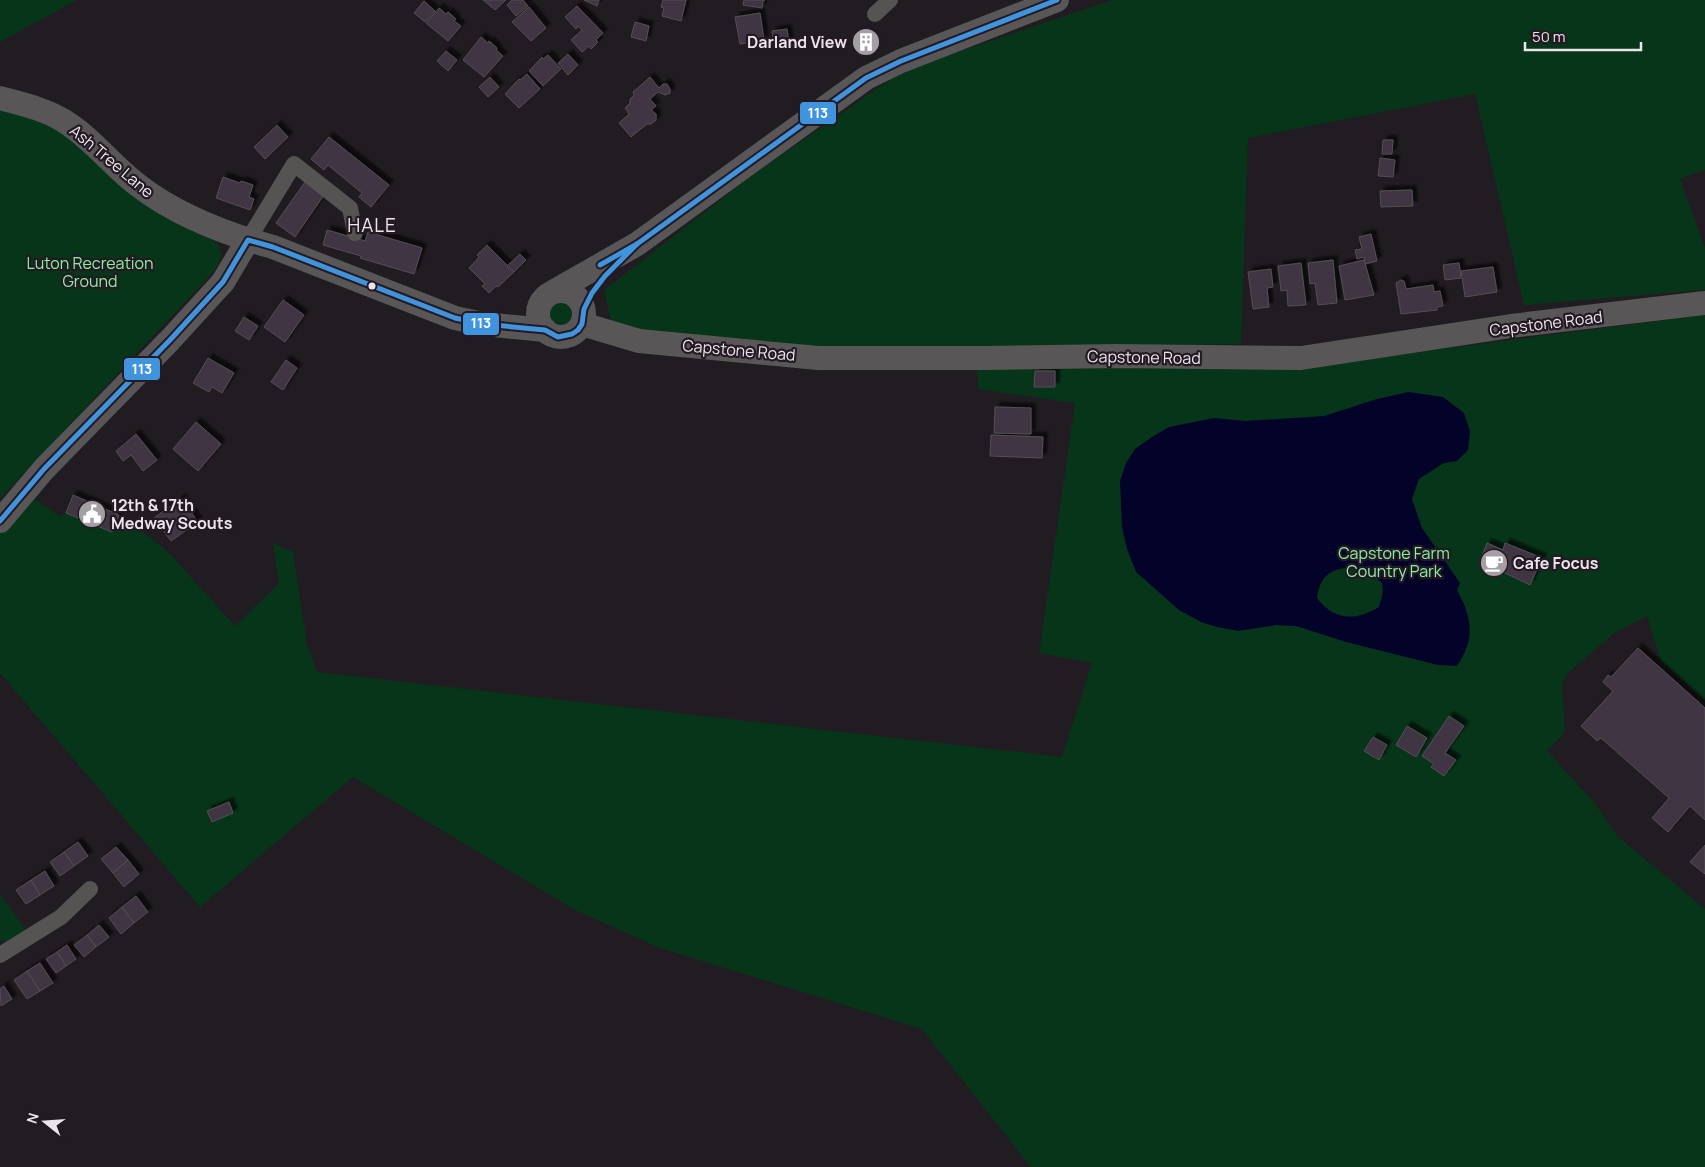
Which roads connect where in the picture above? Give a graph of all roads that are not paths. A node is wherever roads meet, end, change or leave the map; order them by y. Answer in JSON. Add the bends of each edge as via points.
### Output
{"nodes":[{"id":1,"x":890,"y":0,"type":"edge"},
{"id":2,"x":1057,"y":0,"type":"edge"},
{"id":3,"x":875,"y":14,"type":"dead end"},
{"id":4,"x":0,"y":98,"type":"edge"},
{"id":5,"x":355,"y":233,"type":"dead end"},
{"id":6,"x":248,"y":240,"type":"junction"},
{"id":7,"x":637,"y":244,"type":"junction"},
{"id":8,"x":547,"y":297,"type":"junction"},
{"id":9,"x":1705,"y":303,"type":"edge"},
{"id":10,"x":583,"y":316,"type":"junction"},
{"id":11,"x":483,"y":324,"type":"junction"},
{"id":12,"x":545,"y":330,"type":"junction"},
{"id":13,"x":0,"y":521,"type":"edge"},
{"id":14,"x":90,"y":889,"type":"dead end"},
{"id":15,"x":0,"y":955,"type":"edge"}],
"edges":[{"from":1,"to":3,"type":"street"},
{"from":2,"to":7,"type":"street","via":[[901,61],[866,78]]},
{"from":4,"to":6,"type":"street","name":"Ash Tree Lane","via":[[64,121],[138,186],[168,206]]},
{"from":5,"to":6,"type":"street","via":[[350,208],[294,164]]},
{"from":6,"to":11,"type":"street","via":[[455,318]]},
{"from":6,"to":13,"type":"street","via":[[223,282],[44,469]]},
{"from":7,"to":8,"type":"street"},
{"from":7,"to":10,"type":"street","via":[[592,293]]},
{"from":8,"to":10,"type":"street","via":[[561,291],[576,296],[581,301]]},
{"from":8,"to":11,"type":"street","via":[[530,310]]},
{"from":8,"to":12,"type":"street","via":[[538,309],[538,317]]},
{"from":9,"to":10,"type":"street","name":"Capstone Road","via":[[1511,326],[1301,358],[818,358],[639,341]]},
{"from":10,"to":12,"type":"street","via":[[578,330],[565,337]]},
{"from":11,"to":12,"type":"street"},
{"from":14,"to":15,"type":"street","via":[[61,917]]}]}
